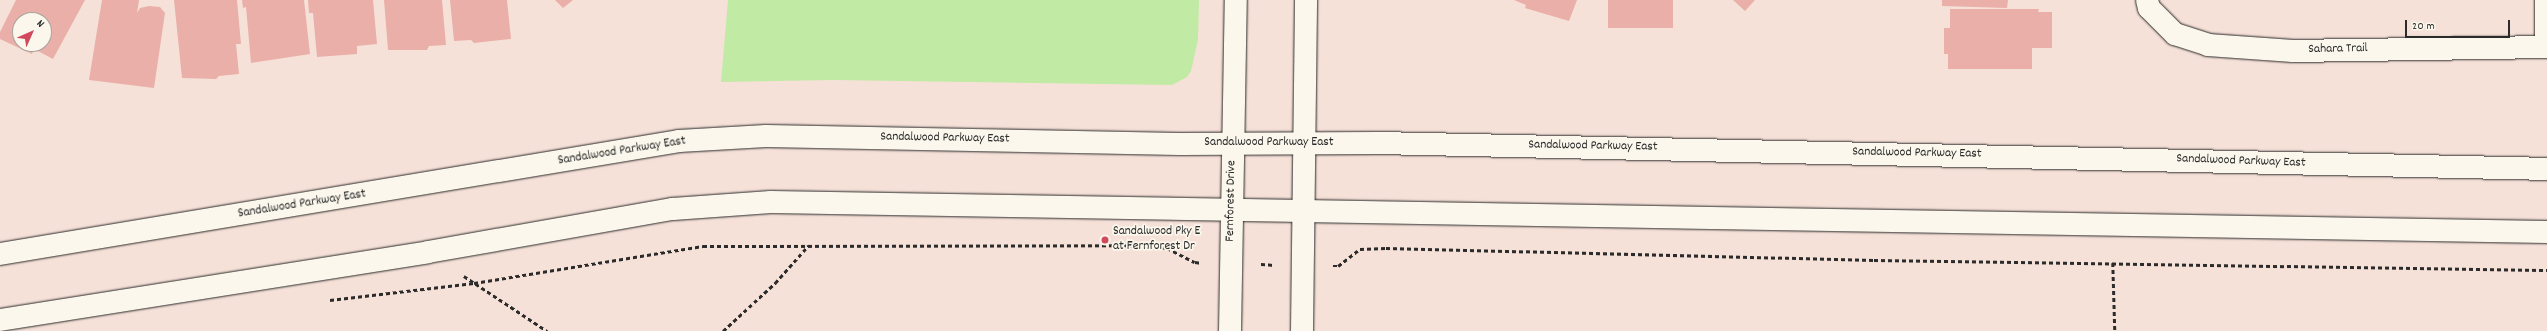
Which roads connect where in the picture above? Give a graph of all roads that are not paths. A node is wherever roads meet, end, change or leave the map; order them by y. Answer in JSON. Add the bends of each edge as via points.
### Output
{"nodes":[{"id":1,"x":1236,"y":0,"type":"edge"},
{"id":2,"x":1306,"y":0,"type":"edge"},
{"id":3,"x":2147,"y":0,"type":"edge"},
{"id":4,"x":2546,"y":0,"type":"edge"},
{"id":5,"x":2546,"y":47,"type":"edge"},
{"id":6,"x":1305,"y":142,"type":"junction"},
{"id":7,"x":1233,"y":143,"type":"junction"},
{"id":8,"x":2547,"y":169,"type":"edge"},
{"id":9,"x":1233,"y":210,"type":"junction"},
{"id":10,"x":1305,"y":212,"type":"junction"},
{"id":11,"x":2547,"y":232,"type":"edge"},
{"id":12,"x":0,"y":254,"type":"edge"},
{"id":13,"x":0,"y":320,"type":"edge"},
{"id":14,"x":1230,"y":331,"type":"edge"},
{"id":15,"x":1302,"y":331,"type":"edge"}],
"edges":[{"from":1,"to":7,"type":"main road","name":"Fernforest Drive"},
{"from":2,"to":6,"type":"main road"},
{"from":3,"to":5,"type":"main road","name":"Sahara Trail","via":[[2149,8],[2175,34],[2208,45],[2294,50]]},
{"from":4,"to":5,"type":"main road"},
{"from":6,"to":7,"type":"main road","name":"Sandalwood Parkway East"},
{"from":6,"to":8,"type":"main road","name":"Sandalwood Parkway East"},
{"from":6,"to":10,"type":"main road"},
{"from":7,"to":9,"type":"main road","name":"Fernforest Drive"},
{"from":7,"to":12,"type":"main road","name":"Sandalwood Parkway East","via":[[766,136],[680,141]]},
{"from":9,"to":10,"type":"main road"},
{"from":9,"to":13,"type":"main road","via":[[836,202],[721,204],[673,209],[428,252]]},
{"from":9,"to":14,"type":"main road","name":"Fernforest Drive"},
{"from":10,"to":11,"type":"main road","via":[[1563,214]]},
{"from":10,"to":15,"type":"main road"}]}
